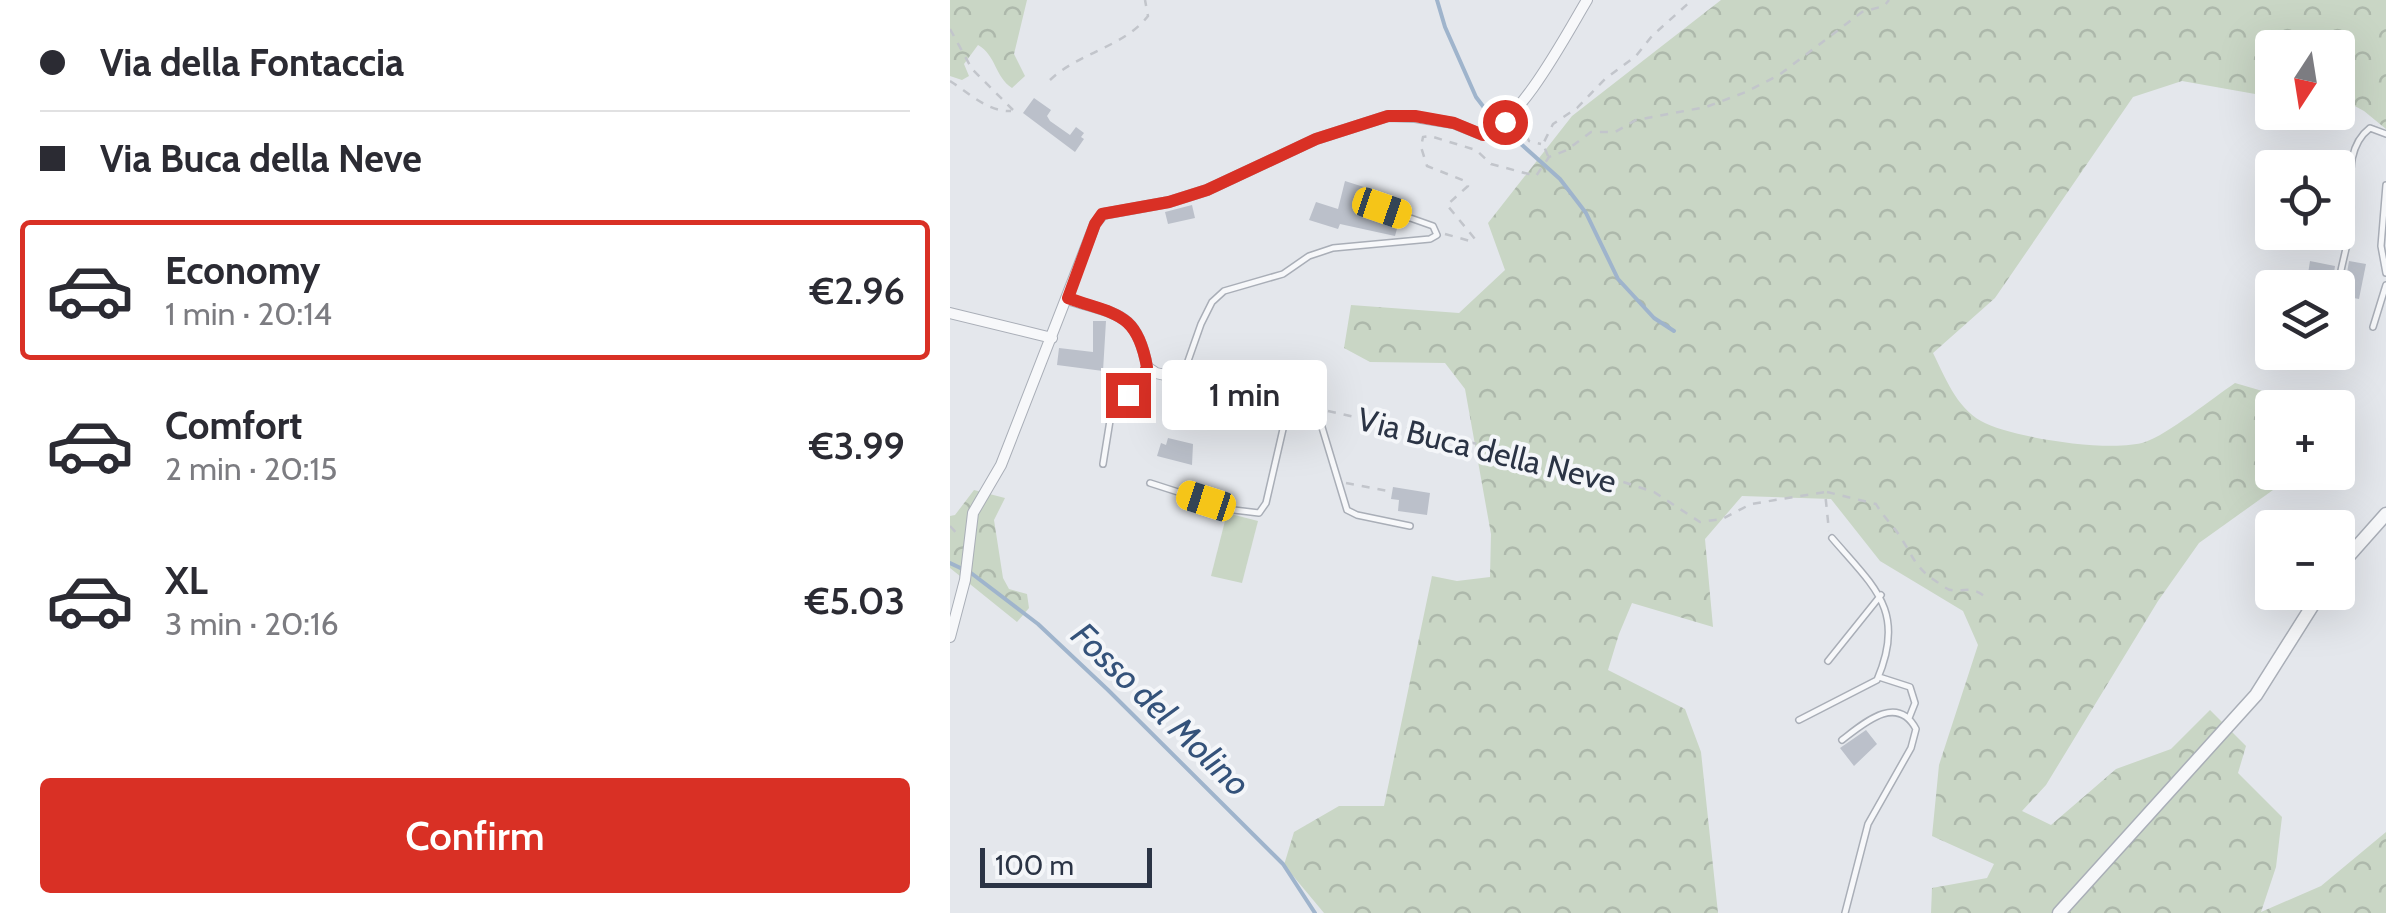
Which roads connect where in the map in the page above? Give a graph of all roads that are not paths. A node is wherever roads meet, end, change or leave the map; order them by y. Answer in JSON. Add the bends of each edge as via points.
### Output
{"nodes":[{"id":1,"x":1587,"y":0,"type":"edge"},
{"id":2,"x":2386,"y":134,"type":"edge"},
{"id":3,"x":2386,"y":185,"type":"edge"},
{"id":4,"x":1382,"y":208,"type":"dead end"},
{"id":5,"x":2340,"y":270,"type":"edge"},
{"id":6,"x":2386,"y":274,"type":"edge"},
{"id":7,"x":2386,"y":285,"type":"edge"},
{"id":8,"x":1068,"y":298,"type":"junction"},
{"id":9,"x":950,"y":313,"type":"edge"},
{"id":10,"x":2373,"y":327,"type":"dead end"},
{"id":11,"x":1052,"y":338,"type":"junction"},
{"id":12,"x":1147,"y":367,"type":"junction"},
{"id":13,"x":1182,"y":381,"type":"junction"},
{"id":14,"x":1289,"y":403,"type":"junction"},
{"id":15,"x":1318,"y":412,"type":"road end"},
{"id":16,"x":1322,"y":424,"type":"dead end"},
{"id":17,"x":1103,"y":464,"type":"dead end"},
{"id":18,"x":1150,"y":483,"type":"dead end"},
{"id":19,"x":2386,"y":514,"type":"edge"},
{"id":20,"x":1410,"y":526,"type":"dead end"},
{"id":21,"x":1832,"y":538,"type":"road end"},
{"id":22,"x":2355,"y":549,"type":"edge"},
{"id":23,"x":1881,"y":595,"type":"junction"},
{"id":24,"x":2310,"y":610,"type":"edge"},
{"id":25,"x":950,"y":636,"type":"edge"},
{"id":26,"x":1828,"y":661,"type":"dead end"},
{"id":27,"x":1879,"y":677,"type":"junction"},
{"id":28,"x":1908,"y":718,"type":"junction"},
{"id":29,"x":1799,"y":720,"type":"dead end"},
{"id":30,"x":1842,"y":740,"type":"dead end"},
{"id":31,"x":1845,"y":913,"type":"edge"},
{"id":32,"x":2058,"y":913,"type":"edge"}],
"edges":[{"from":1,"to":8,"type":"street","via":[[1502,125],[1483,135],[1454,123],[1388,116],[1316,139],[1207,190],[1102,214]]},
{"from":2,"to":5,"type":"lane","via":[[2370,128],[2352,156],[2350,229]]},
{"from":3,"to":6,"type":"lane"},
{"from":4,"to":13,"type":"lane","via":[[1437,232],[1430,240],[1333,248],[1283,274],[1224,291],[1201,324]]},
{"from":7,"to":10,"type":"lane"},
{"from":8,"to":11,"type":"street"},
{"from":8,"to":12,"type":"street","via":[[1127,320],[1140,337]]},
{"from":9,"to":11,"type":"street"},
{"from":11,"to":25,"type":"street","via":[[1001,465],[973,513]]},
{"from":12,"to":13,"type":"street","name":"Via Buca della Neve"},
{"from":12,"to":17,"type":"lane","via":[[1135,392],[1112,408]]},
{"from":13,"to":14,"type":"street","name":"Via Buca della Neve"},
{"from":14,"to":15,"type":"street","name":"Via Buca della Neve"},
{"from":14,"to":18,"type":"lane","via":[[1260,513]]},
{"from":16,"to":20,"type":"lane","via":[[1345,506]]},
{"from":19,"to":22,"type":"street"},
{"from":21,"to":23,"type":"lane"},
{"from":23,"to":26,"type":"lane"},
{"from":23,"to":27,"type":"lane","via":[[1890,626]]},
{"from":24,"to":32,"type":"street","via":[[2256,695]]},
{"from":27,"to":28,"type":"lane","via":[[1910,688],[1914,704]]},
{"from":27,"to":29,"type":"lane"},
{"from":28,"to":30,"type":"lane","via":[[1880,713]]},
{"from":28,"to":31,"type":"lane","via":[[1916,728],[1914,740],[1874,814]]}]}
